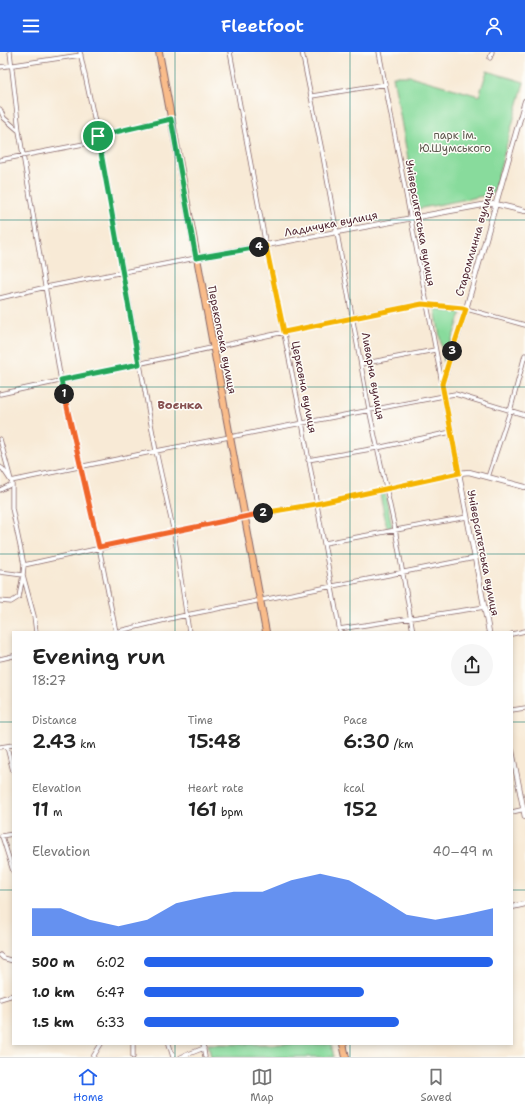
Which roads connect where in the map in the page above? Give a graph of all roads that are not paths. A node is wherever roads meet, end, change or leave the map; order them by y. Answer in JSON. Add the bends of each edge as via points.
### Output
{"nodes":[{"id":1,"x":10,"y":52,"type":"edge"},
{"id":2,"x":159,"y":52,"type":"edge"},
{"id":3,"x":230,"y":52,"type":"edge"},
{"id":4,"x":302,"y":52,"type":"edge"},
{"id":5,"x":379,"y":52,"type":"edge"},
{"id":6,"x":492,"y":52,"type":"edge"},
{"id":7,"x":80,"y":53,"type":"edge"},
{"id":8,"x":490,"y":58,"type":"dead end"},
{"id":9,"x":11,"y":66,"type":"junction"},
{"id":10,"x":0,"y":67,"type":"edge"},
{"id":11,"x":386,"y":84,"type":"junction"},
{"id":12,"x":312,"y":96,"type":"junction"},
{"id":13,"x":525,"y":101,"type":"edge"},
{"id":14,"x":0,"y":109,"type":"edge"},
{"id":15,"x":171,"y":119,"type":"junction"},
{"id":16,"x":19,"y":131,"type":"junction"},
{"id":17,"x":98,"y":136,"type":"junction"},
{"id":18,"x":24,"y":155,"type":"junction"},
{"id":19,"x":0,"y":160,"type":"edge"},
{"id":20,"x":495,"y":204,"type":"junction"},
{"id":21,"x":525,"y":211,"type":"edge"},
{"id":22,"x":411,"y":218,"type":"junction"},
{"id":23,"x":337,"y":232,"type":"junction"},
{"id":24,"x":266,"y":246,"type":"junction"},
{"id":25,"x":196,"y":258,"type":"junction"},
{"id":26,"x":122,"y":272,"type":"junction"},
{"id":27,"x":46,"y":287,"type":"junction"},
{"id":28,"x":0,"y":298,"type":"edge"},
{"id":29,"x":426,"y":304,"type":"junction"},
{"id":30,"x":466,"y":309,"type":"junction"},
{"id":31,"x":353,"y":317,"type":"junction"},
{"id":32,"x":525,"y":325,"type":"edge"},
{"id":33,"x":284,"y":332,"type":"junction"},
{"id":34,"x":214,"y":348,"type":"junction"},
{"id":35,"x":436,"y":350,"type":"junction"},
{"id":36,"x":525,"y":355,"type":"edge"},
{"id":37,"x":139,"y":364,"type":"junction"},
{"id":38,"x":361,"y":364,"type":"junction"},
{"id":39,"x":61,"y":380,"type":"junction"},
{"id":40,"x":442,"y":384,"type":"junction"},
{"id":41,"x":0,"y":394,"type":"edge"},
{"id":42,"x":444,"y":395,"type":"junction"},
{"id":43,"x":369,"y":409,"type":"junction"},
{"id":44,"x":510,"y":411,"type":"junction"},
{"id":45,"x":525,"y":415,"type":"edge"},
{"id":46,"x":302,"y":422,"type":"junction"},
{"id":47,"x":452,"y":432,"type":"junction"},
{"id":48,"x":229,"y":436,"type":"junction"},
{"id":49,"x":0,"y":439,"type":"edge"},
{"id":50,"x":377,"y":448,"type":"junction"},
{"id":51,"x":156,"y":450,"type":"junction"},
{"id":52,"x":308,"y":460,"type":"junction"},
{"id":53,"x":0,"y":467,"type":"edge"},
{"id":54,"x":81,"y":467,"type":"junction"},
{"id":55,"x":459,"y":473,"type":"junction"},
{"id":56,"x":488,"y":477,"type":"junction"},
{"id":57,"x":12,"y":483,"type":"junction"},
{"id":58,"x":525,"y":487,"type":"edge"},
{"id":59,"x":386,"y":488,"type":"junction"},
{"id":60,"x":0,"y":490,"type":"edge"},
{"id":61,"x":316,"y":504,"type":"junction"},
{"id":62,"x":245,"y":516,"type":"junction"},
{"id":63,"x":467,"y":517,"type":"junction"},
{"id":64,"x":395,"y":529,"type":"junction"},
{"id":65,"x":174,"y":533,"type":"junction"},
{"id":66,"x":325,"y":543,"type":"junction"},
{"id":67,"x":99,"y":547,"type":"junction"},
{"id":68,"x":475,"y":558,"type":"junction"},
{"id":69,"x":24,"y":565,"type":"junction"},
{"id":70,"x":0,"y":572,"type":"edge"},
{"id":71,"x":402,"y":573,"type":"junction"},
{"id":72,"x":23,"y":575,"type":"junction"},
{"id":73,"x":332,"y":586,"type":"junction"},
{"id":74,"x":0,"y":601,"type":"edge"},
{"id":75,"x":261,"y":601,"type":"junction"},
{"id":76,"x":485,"y":607,"type":"junction"},
{"id":77,"x":186,"y":615,"type":"junction"},
{"id":78,"x":411,"y":619,"type":"junction"},
{"id":79,"x":36,"y":631,"type":"edge"},
{"id":80,"x":115,"y":631,"type":"edge"},
{"id":81,"x":119,"y":631,"type":"edge"},
{"id":82,"x":189,"y":631,"type":"edge"},
{"id":83,"x":266,"y":631,"type":"edge"},
{"id":84,"x":340,"y":631,"type":"edge"},
{"id":85,"x":413,"y":631,"type":"edge"},
{"id":86,"x":490,"y":631,"type":"edge"},
{"id":87,"x":525,"y":631,"type":"edge"},
{"id":88,"x":513,"y":634,"type":"edge"},
{"id":89,"x":12,"y":656,"type":"edge"},
{"id":90,"x":0,"y":659,"type":"edge"},
{"id":91,"x":525,"y":708,"type":"edge"},
{"id":92,"x":513,"y":710,"type":"edge"},
{"id":93,"x":12,"y":745,"type":"edge"},
{"id":94,"x":0,"y":747,"type":"edge"},
{"id":95,"x":7,"y":747,"type":"junction"},
{"id":96,"x":513,"y":764,"type":"edge"},
{"id":97,"x":12,"y":766,"type":"edge"},
{"id":98,"x":524,"y":809,"type":"edge"},
{"id":99,"x":513,"y":812,"type":"edge"},
{"id":100,"x":525,"y":817,"type":"edge"},
{"id":101,"x":12,"y":834,"type":"edge"},
{"id":102,"x":1,"y":836,"type":"edge"},
{"id":103,"x":12,"y":868,"type":"edge"},
{"id":104,"x":525,"y":904,"type":"edge"},
{"id":105,"x":513,"y":907,"type":"edge"},
{"id":106,"x":0,"y":955,"type":"edge"},
{"id":107,"x":12,"y":960,"type":"edge"},
{"id":108,"x":12,"y":995,"type":"edge"},
{"id":109,"x":0,"y":999,"type":"edge"},
{"id":110,"x":100,"y":1045,"type":"edge"},
{"id":111,"x":133,"y":1045,"type":"edge"},
{"id":112,"x":169,"y":1045,"type":"edge"},
{"id":113,"x":343,"y":1045,"type":"edge"},
{"id":114,"x":203,"y":1046,"type":"edge"},
{"id":115,"x":93,"y":1057,"type":"edge"},
{"id":116,"x":133,"y":1057,"type":"edge"},
{"id":117,"x":172,"y":1057,"type":"edge"},
{"id":118,"x":181,"y":1057,"type":"edge"},
{"id":119,"x":205,"y":1057,"type":"edge"},
{"id":120,"x":346,"y":1057,"type":"edge"}],
"edges":[{"from":1,"to":9,"type":"street"},
{"from":2,"to":15,"type":"main road","name":"Перекопська вулиця"},
{"from":3,"to":24,"type":"street","name":"Церковна вулиця"},
{"from":4,"to":12,"type":"street","name":"Ливарна вулиця"},
{"from":5,"to":11,"type":"street","name":"Університетська вулиця"},
{"from":6,"to":8,"type":"street"},
{"from":7,"to":9,"type":"street"},
{"from":7,"to":17,"type":"street"},
{"from":9,"to":10,"type":"street"},
{"from":9,"to":16,"type":"street"},
{"from":11,"to":12,"type":"street"},
{"from":11,"to":22,"type":"street","name":"Університетська вулиця"},
{"from":12,"to":23,"type":"street","name":"Ливарна вулиця"},
{"from":13,"to":20,"type":"street","name":"Старомлинна вулиця"},
{"from":14,"to":16,"type":"street","via":[[4,118]]},
{"from":15,"to":17,"type":"street"},
{"from":15,"to":25,"type":"main road","name":"Перекопська вулиця"},
{"from":16,"to":18,"type":"street"},
{"from":17,"to":18,"type":"street","via":[[89,143]]},
{"from":17,"to":26,"type":"street"},
{"from":18,"to":19,"type":"street"},
{"from":18,"to":27,"type":"street"},
{"from":20,"to":21,"type":"street","name":"Ладичука вулиця"},
{"from":20,"to":22,"type":"street","name":"Ладичука вулиця"},
{"from":20,"to":30,"type":"street","name":"Старомлинна вулиця"},
{"from":22,"to":23,"type":"street","name":"Ладичука вулиця"},
{"from":22,"to":29,"type":"street","name":"Університетська вулиця"},
{"from":23,"to":24,"type":"street","name":"Ладичука вулиця"},
{"from":23,"to":31,"type":"street","name":"Ливарна вулиця"},
{"from":24,"to":25,"type":"street","name":"Ладичука вулиця"},
{"from":24,"to":33,"type":"street","name":"Церковна вулиця"},
{"from":25,"to":26,"type":"street","name":"Ладичука вулиця"},
{"from":25,"to":34,"type":"main road","name":"Перекопська вулиця"},
{"from":26,"to":27,"type":"street","name":"Ладичука вулиця"},
{"from":26,"to":37,"type":"street"},
{"from":27,"to":28,"type":"street","name":"Ладичука вулиця"},
{"from":27,"to":39,"type":"street"},
{"from":29,"to":30,"type":"street"},
{"from":29,"to":31,"type":"street"},
{"from":29,"to":35,"type":"street","name":"Університетська вулиця"},
{"from":30,"to":32,"type":"street"},
{"from":30,"to":40,"type":"street","name":"Старомлинна вулиця"},
{"from":31,"to":33,"type":"street"},
{"from":31,"to":38,"type":"street","name":"Ливарна вулиця"},
{"from":33,"to":34,"type":"street"},
{"from":33,"to":46,"type":"street","name":"Церковна вулиця"},
{"from":34,"to":37,"type":"street"},
{"from":34,"to":48,"type":"main road","name":"Перекопська вулиця"},
{"from":35,"to":38,"type":"street"},
{"from":35,"to":40,"type":"street","name":"Університетська вулиця"},
{"from":36,"to":44,"type":"street"},
{"from":37,"to":39,"type":"street"},
{"from":37,"to":51,"type":"street"},
{"from":38,"to":43,"type":"street","name":"Ливарна вулиця"},
{"from":39,"to":41,"type":"street"},
{"from":39,"to":54,"type":"street"},
{"from":40,"to":42,"type":"street","name":"Університетська вулиця"},
{"from":42,"to":43,"type":"street"},
{"from":42,"to":44,"type":"street","via":[[455,394]]},
{"from":42,"to":47,"type":"street","name":"Університетська вулиця"},
{"from":43,"to":46,"type":"street"},
{"from":43,"to":50,"type":"street","name":"Ливарна вулиця"},
{"from":44,"to":45,"type":"street"},
{"from":44,"to":56,"type":"street"},
{"from":46,"to":48,"type":"street"},
{"from":46,"to":52,"type":"street","name":"Церковна вулиця"},
{"from":47,"to":50,"type":"street"},
{"from":47,"to":55,"type":"street","name":"Університетська вулиця"},
{"from":48,"to":51,"type":"street"},
{"from":48,"to":62,"type":"main road","name":"Перекопська вулиця"},
{"from":49,"to":57,"type":"street"},
{"from":50,"to":52,"type":"street"},
{"from":50,"to":59,"type":"street","name":"Ливарна вулиця"},
{"from":51,"to":54,"type":"street"},
{"from":51,"to":65,"type":"street"},
{"from":52,"to":61,"type":"street","name":"Церковна вулиця"},
{"from":53,"to":57,"type":"street"},
{"from":54,"to":57,"type":"street"},
{"from":54,"to":67,"type":"street"},
{"from":55,"to":56,"type":"street","via":[[467,472]]},
{"from":55,"to":59,"type":"street"},
{"from":55,"to":63,"type":"street","name":"Університетська вулиця"},
{"from":56,"to":58,"type":"street"},
{"from":57,"to":60,"type":"street"},
{"from":57,"to":69,"type":"street","via":[[12,508]]},
{"from":59,"to":61,"type":"street"},
{"from":59,"to":64,"type":"street","name":"Ливарна вулиця"},
{"from":61,"to":62,"type":"street"},
{"from":61,"to":66,"type":"street","name":"Церковна вулиця"},
{"from":62,"to":65,"type":"street"},
{"from":62,"to":75,"type":"main road","name":"Перекопська вулиця"},
{"from":63,"to":64,"type":"street"},
{"from":63,"to":68,"type":"street","name":"Університетська вулиця"},
{"from":64,"to":66,"type":"street"},
{"from":64,"to":71,"type":"street","name":"Ливарна вулиця"},
{"from":65,"to":67,"type":"street"},
{"from":65,"to":77,"type":"street"},
{"from":66,"to":73,"type":"street","name":"Церковна вулиця"},
{"from":67,"to":69,"type":"street"},
{"from":67,"to":80,"type":"street"},
{"from":68,"to":71,"type":"street"},
{"from":68,"to":76,"type":"street","name":"Університетська вулиця"},
{"from":69,"to":72,"type":"street"},
{"from":70,"to":72,"type":"street"},
{"from":71,"to":73,"type":"street"},
{"from":71,"to":78,"type":"street","name":"Ливарна вулиця"},
{"from":72,"to":74,"type":"street","via":[[19,597],[11,602]]},
{"from":72,"to":79,"type":"street"},
{"from":73,"to":75,"type":"street"},
{"from":73,"to":84,"type":"street","name":"Церковна вулиця"},
{"from":75,"to":77,"type":"street"},
{"from":75,"to":83,"type":"main road","name":"Перекопська вулиця"},
{"from":76,"to":78,"type":"street"},
{"from":76,"to":86,"type":"street","name":"Університетська вулиця"},
{"from":77,"to":81,"type":"street"},
{"from":77,"to":82,"type":"street"},
{"from":78,"to":84,"type":"street"},
{"from":78,"to":85,"type":"street","name":"Ливарна вулиця"},
{"from":87,"to":88,"type":"street"},
{"from":89,"to":90,"type":"street"},
{"from":91,"to":92,"type":"street"},
{"from":93,"to":95,"type":"street"},
{"from":94,"to":95,"type":"street"},
{"from":95,"to":97,"type":"street"},
{"from":96,"to":98,"type":"street"},
{"from":98,"to":99,"type":"street"},
{"from":98,"to":100,"type":"street"},
{"from":101,"to":102,"type":"street"},
{"from":102,"to":103,"type":"street"},
{"from":104,"to":105,"type":"street"},
{"from":106,"to":107,"type":"street"},
{"from":108,"to":109,"type":"street"},
{"from":110,"to":115,"type":"street"},
{"from":111,"to":116,"type":"street"},
{"from":112,"to":117,"type":"street"},
{"from":113,"to":120,"type":"main road"},
{"from":114,"to":118,"type":"street"},
{"from":114,"to":119,"type":"street"}]}
